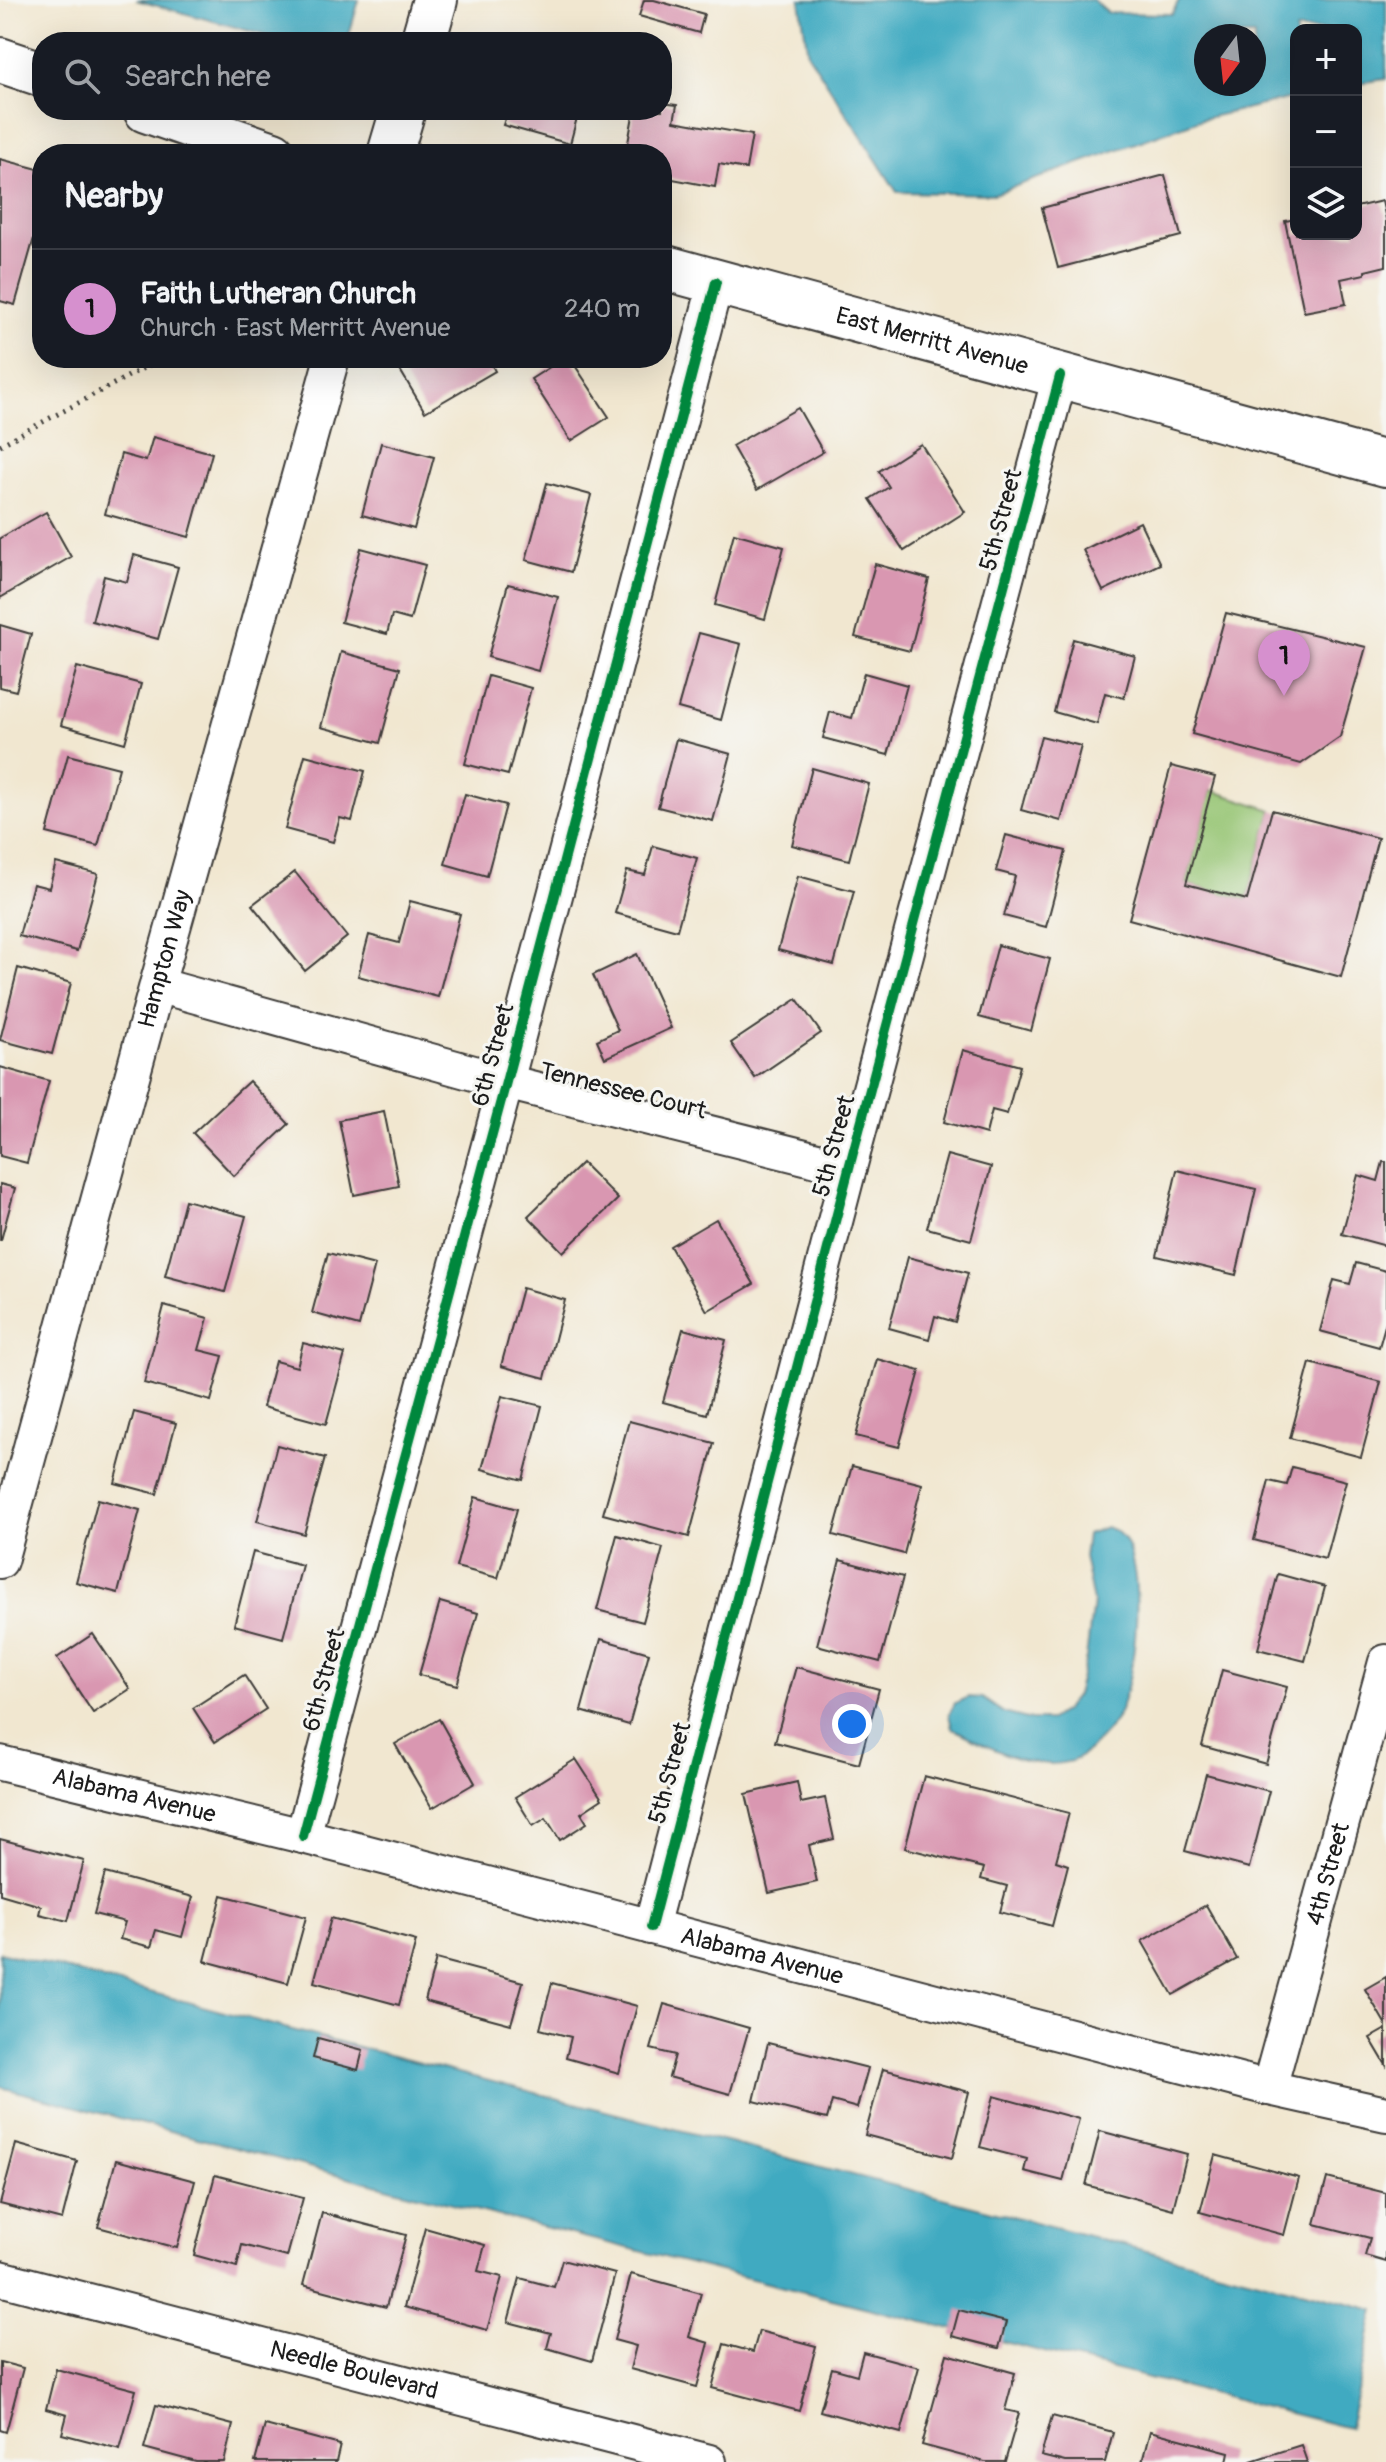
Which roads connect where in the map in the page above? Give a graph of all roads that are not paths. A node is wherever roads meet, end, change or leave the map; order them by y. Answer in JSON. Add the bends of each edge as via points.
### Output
{"nodes":[{"id":1,"x":435,"y":0,"type":"edge"},
{"id":2,"x":426,"y":32,"type":"edge"},
{"id":3,"x":0,"y":60,"type":"edge"},
{"id":4,"x":32,"y":71,"type":"edge"},
{"id":5,"x":175,"y":120,"type":"edge"},
{"id":6,"x":400,"y":120,"type":"edge"},
{"id":7,"x":244,"y":144,"type":"edge"},
{"id":8,"x":393,"y":144,"type":"edge"},
{"id":9,"x":672,"y":270,"type":"edge"},
{"id":10,"x":716,"y":282,"type":"junction"},
{"id":11,"x":329,"y":368,"type":"edge"},
{"id":12,"x":1060,"y":376,"type":"junction"},
{"id":13,"x":1386,"y":464,"type":"edge"},
{"id":14,"x":157,"y":985,"type":"junction"},
{"id":15,"x":506,"y":1082,"type":"junction"},
{"id":16,"x":849,"y":1168,"type":"junction"},
{"id":17,"x":0,"y":1561,"type":"edge"},
{"id":18,"x":1386,"y":1662,"type":"edge"},
{"id":19,"x":0,"y":1763,"type":"edge"},
{"id":20,"x":303,"y":1836,"type":"junction"},
{"id":21,"x":651,"y":1927,"type":"junction"},
{"id":22,"x":1269,"y":2088,"type":"junction"},
{"id":23,"x":1386,"y":2114,"type":"edge"},
{"id":24,"x":0,"y":2278,"type":"edge"},
{"id":25,"x":709,"y":2462,"type":"edge"}],
"edges":[{"from":1,"to":2,"type":"street"},
{"from":3,"to":4,"type":"street"},
{"from":5,"to":7,"type":"street"},
{"from":6,"to":8,"type":"street"},
{"from":9,"to":10,"type":"street","name":"East Merritt Avenue"},
{"from":10,"to":12,"type":"street","name":"East Merritt Avenue"},
{"from":10,"to":15,"type":"street","name":"6th Street"},
{"from":11,"to":14,"type":"street","name":"Hampton Way"},
{"from":12,"to":13,"type":"street","name":"East Merritt Avenue"},
{"from":12,"to":16,"type":"street","name":"5th Street"},
{"from":14,"to":15,"type":"street","name":"Tennessee Court"},
{"from":14,"to":17,"type":"street","name":"Hampton Way"},
{"from":15,"to":16,"type":"street","name":"Tennessee Court"},
{"from":15,"to":20,"type":"street","name":"6th Street"},
{"from":16,"to":21,"type":"street","name":"5th Street"},
{"from":18,"to":22,"type":"street","name":"4th Street"},
{"from":19,"to":20,"type":"street","name":"Alabama Avenue"},
{"from":20,"to":21,"type":"street","name":"Alabama Avenue"},
{"from":21,"to":22,"type":"street","name":"Alabama Avenue"},
{"from":22,"to":23,"type":"street","name":"Alabama Avenue"},
{"from":24,"to":25,"type":"street","name":"Needle Boulevard"}]}
